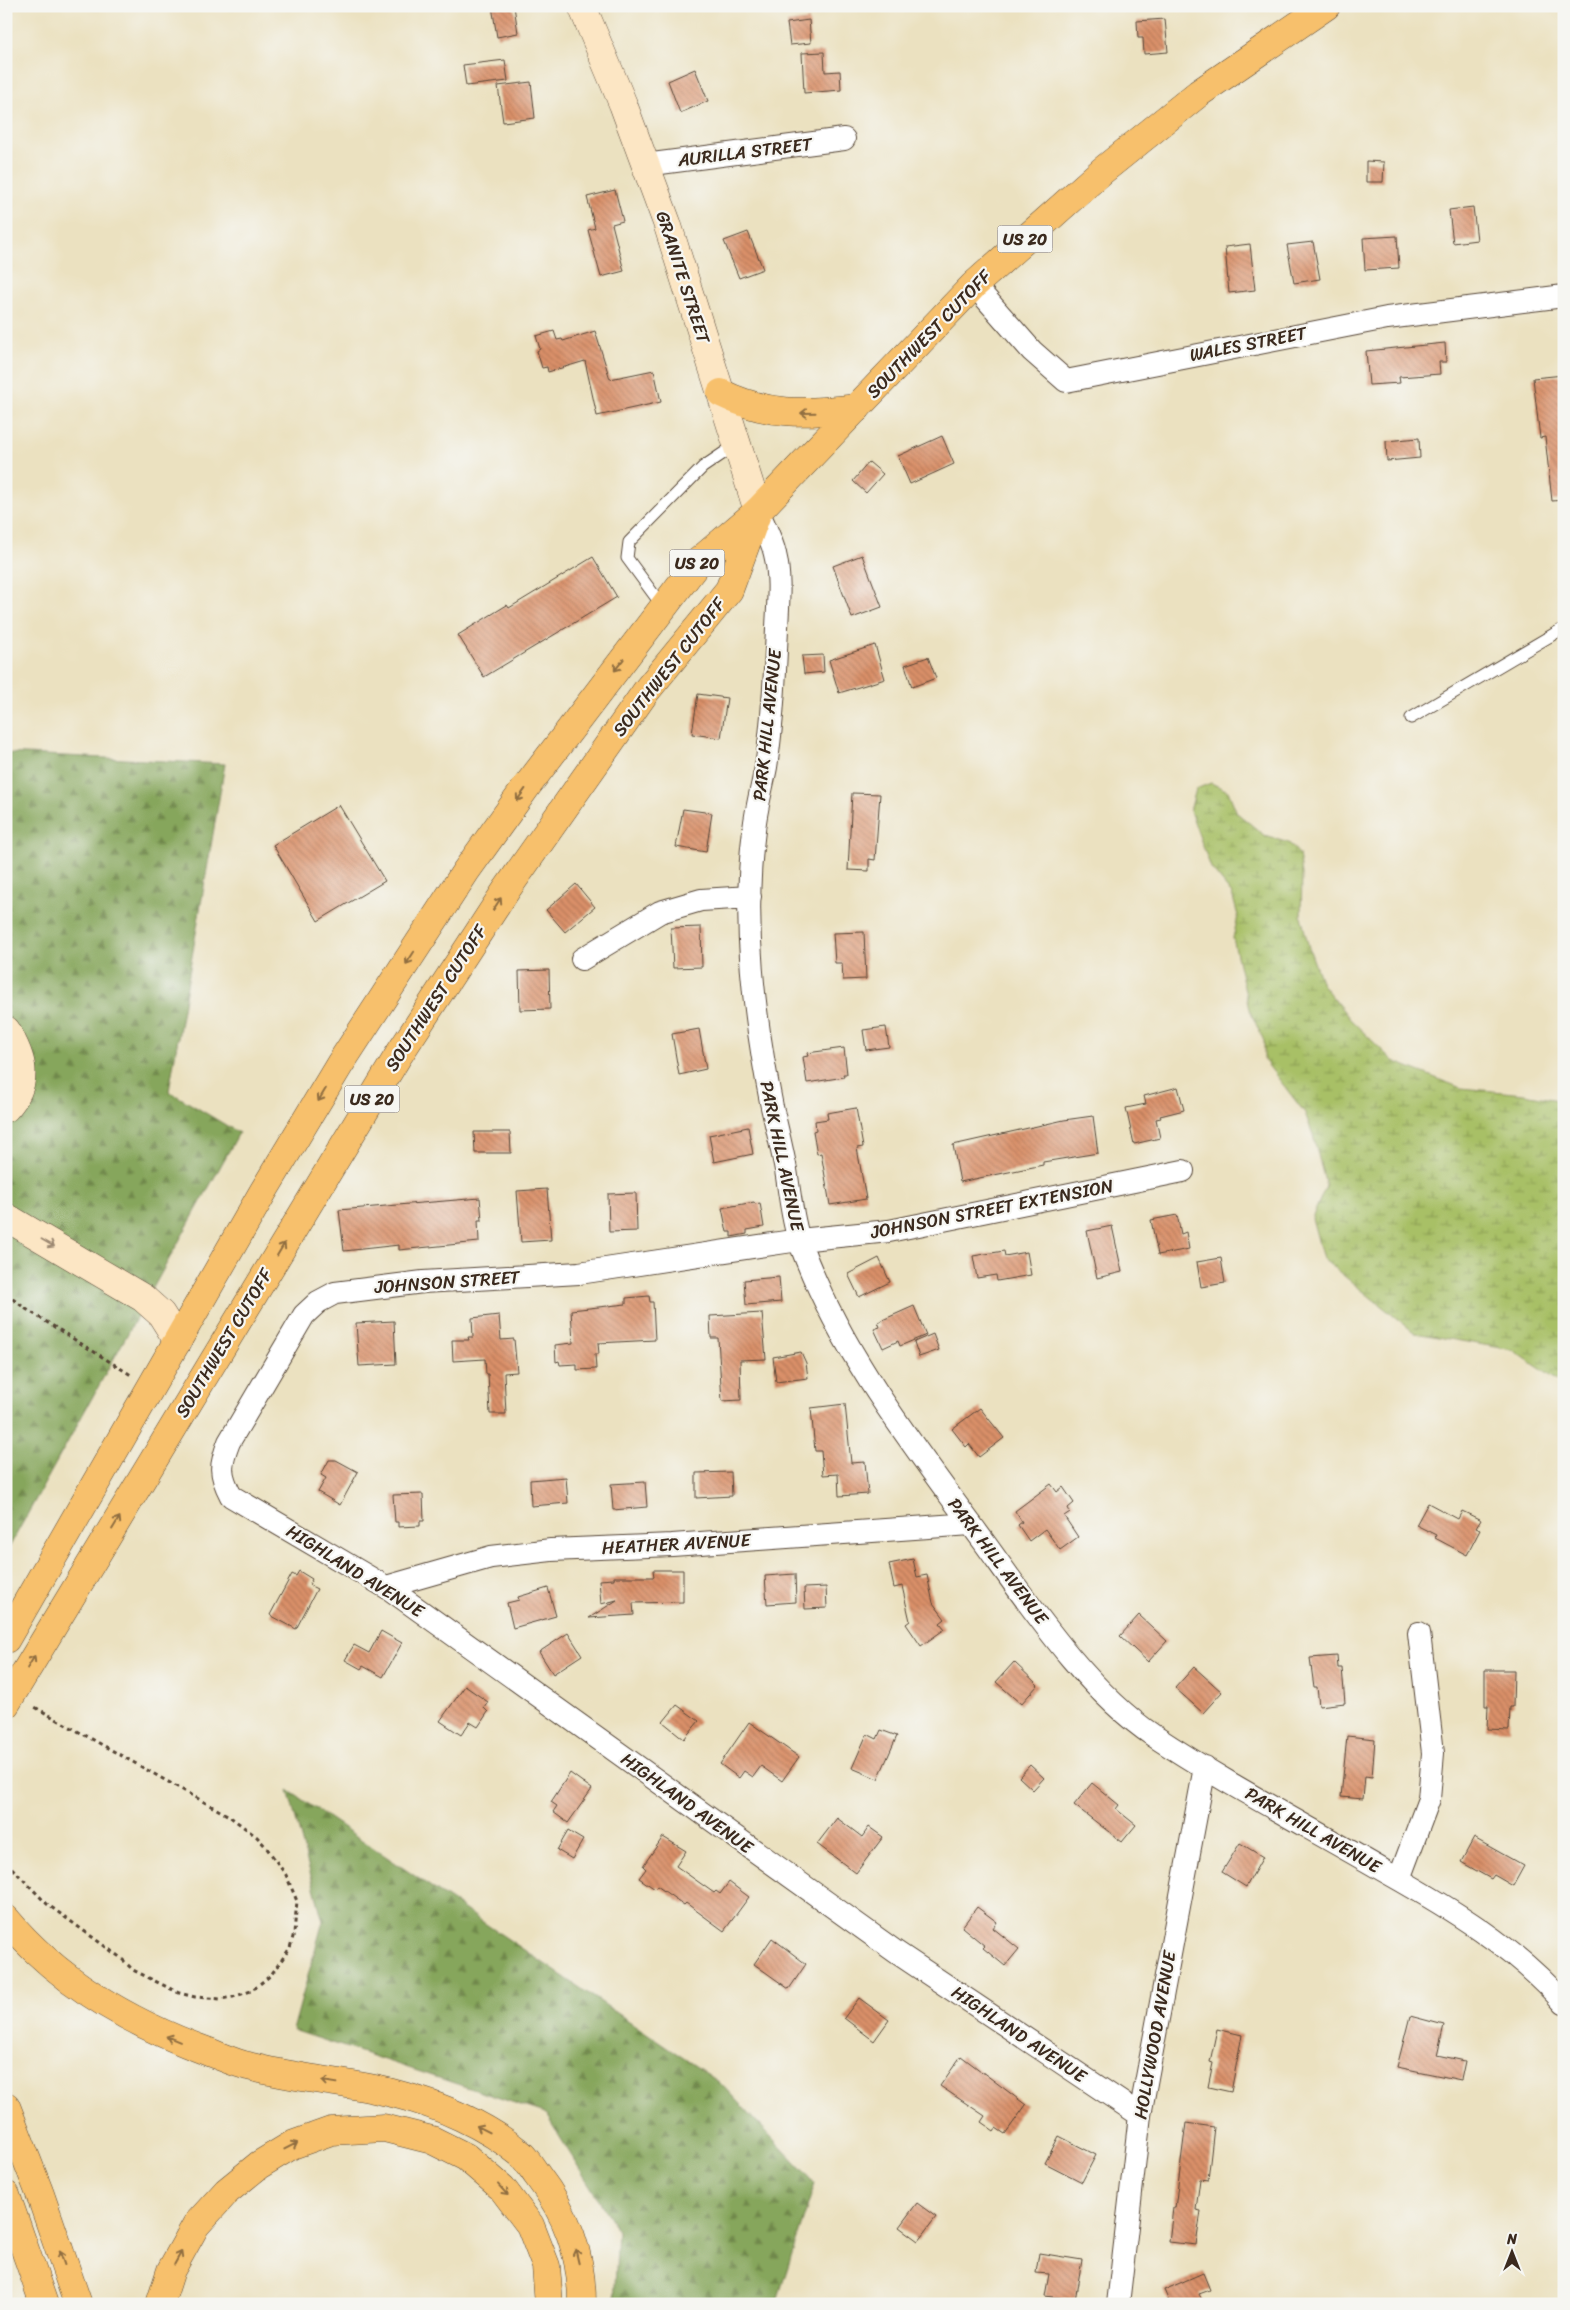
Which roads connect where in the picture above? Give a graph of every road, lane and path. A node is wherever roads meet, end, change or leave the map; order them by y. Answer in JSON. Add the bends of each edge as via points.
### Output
{"nodes":[{"id":1,"x":582,"y":6,"type":"edge"},
{"id":2,"x":1326,"y":6,"type":"edge"},
{"id":3,"x":844,"y":139,"type":"dead end"},
{"id":4,"x":645,"y":165,"type":"junction"},
{"id":5,"x":974,"y":285,"type":"junction"},
{"id":6,"x":1564,"y":296,"type":"edge"},
{"id":7,"x":721,"y":393,"type":"junction"},
{"id":8,"x":856,"y":408,"type":"junction"},
{"id":9,"x":737,"y":444,"type":"junction"},
{"id":10,"x":758,"y":511,"type":"junction"},
{"id":11,"x":775,"y":552,"type":"joint"},
{"id":12,"x":663,"y":607,"type":"junction"},
{"id":13,"x":1564,"y":628,"type":"edge"},
{"id":14,"x":1411,"y":718,"type":"dead end"},
{"id":15,"x":750,"y":897,"type":"junction"},
{"id":16,"x":432,"y":924,"type":"junction"},
{"id":17,"x":471,"y":945,"type":"junction"},
{"id":18,"x":582,"y":959,"type":"dead end"},
{"id":19,"x":6,"y":1030,"type":"edge"},
{"id":20,"x":6,"y":1108,"type":"edge"},
{"id":21,"x":1183,"y":1171,"type":"dead end"},
{"id":22,"x":6,"y":1218,"type":"edge"},
{"id":23,"x":799,"y":1240,"type":"junction"},
{"id":24,"x":6,"y":1294,"type":"edge"},
{"id":25,"x":178,"y":1341,"type":"junction"},
{"id":26,"x":152,"y":1387,"type":"junction"},
{"id":27,"x":231,"y":1496,"type":"joint"},
{"id":28,"x":971,"y":1524,"type":"junction"},
{"id":29,"x":386,"y":1587,"type":"junction"},
{"id":30,"x":1419,"y":1633,"type":"dead end"},
{"id":31,"x":6,"y":1639,"type":"edge"},
{"id":32,"x":10,"y":1698,"type":"edge"},
{"id":33,"x":1205,"y":1768,"type":"junction"},
{"id":34,"x":6,"y":1862,"type":"edge"},
{"id":35,"x":1399,"y":1879,"type":"junction"},
{"id":36,"x":6,"y":1919,"type":"edge"},
{"id":37,"x":1561,"y":1994,"type":"edge"},
{"id":38,"x":6,"y":2106,"type":"edge"},
{"id":39,"x":1140,"y":2115,"type":"junction"},
{"id":40,"x":6,"y":2195,"type":"edge"},
{"id":41,"x":44,"y":2304,"type":"edge"},
{"id":42,"x":78,"y":2304,"type":"edge"},
{"id":43,"x":160,"y":2304,"type":"edge"},
{"id":44,"x":549,"y":2304,"type":"edge"},
{"id":45,"x":582,"y":2304,"type":"edge"},
{"id":46,"x":1118,"y":2304,"type":"edge"}],
"edges":[{"from":1,"to":4,"type":"street","name":"GRANITE STREET","via":[[624,104]]},
{"from":2,"to":5,"type":"main road","name":"SOUTHWEST CUTOFF","number":"US 20","via":[[1199,92],[1102,171]]},
{"from":3,"to":4,"type":"street","name":"AURILLA STREET"},
{"from":4,"to":7,"type":"street","name":"GRANITE STREET","via":[[670,232]]},
{"from":5,"to":6,"type":"street","name":"WALES STREET","via":[[1032,350],[1066,381],[1387,318]]},
{"from":5,"to":8,"type":"main road","name":"SOUTHWEST CUTOFF","number":"US 20"},
{"from":8,"to":7,"type":"main road","one_way":true,"via":[[808,414],[768,410],[743,404]]},
{"from":7,"to":9,"type":"street","name":"GRANITE STREET"},
{"from":8,"to":10,"type":"main road","name":"SOUTHWEST CUTOFF","number":"US 20"},
{"from":9,"to":10,"type":"street","name":"GRANITE STREET"},
{"from":9,"to":12,"type":"lane","via":[[703,467],[630,542],[627,558]]},
{"from":10,"to":11,"type":"street","name":"GRANITE STREET"},
{"from":10,"to":12,"type":"main road","name":"SOUTHWEST CUTOFF","number":"US 20","via":[[698,562]]},
{"from":17,"to":10,"type":"main road","name":"SOUTHWEST CUTOFF","number":"US 20","one_way":true,"via":[[648,690],[729,590]]},
{"from":11,"to":15,"type":"street","name":"PARK HILL AVENUE","via":[[778,598],[775,676],[767,763],[754,831]]},
{"from":12,"to":16,"type":"main road","name":"SOUTHWEST CUTOFF","number":"US 20","one_way":true,"via":[[527,786]]},
{"from":13,"to":14,"type":"lane"},
{"from":15,"to":18,"type":"street","via":[[700,900],[660,912]]},
{"from":15,"to":23,"type":"street","name":"PARK HILL AVENUE","via":[[749,937],[761,1051]]},
{"from":16,"to":17,"type":"main road"},
{"from":16,"to":25,"type":"main road","name":"SOUTHWEST CUTOFF","number":"US 20","one_way":true,"via":[[340,1064]]},
{"from":32,"to":17,"type":"main road","name":"SOUTHWEST CUTOFF","number":"US 20","one_way":true,"via":[[398,1056]]},
{"from":19,"to":20,"type":"street","via":[[19,1052],[22,1070],[20,1082]]},
{"from":21,"to":23,"type":"street","name":"JOHNSON STREET EXTENSION","via":[[889,1231]]},
{"from":22,"to":25,"type":"street","one_way":true,"via":[[144,1298],[161,1314]]},
{"from":23,"to":27,"type":"street","name":"JOHNSON STREET","via":[[579,1273],[423,1282],[335,1293],[304,1315],[229,1442],[221,1463],[222,1479]]},
{"from":23,"to":28,"type":"street","name":"PARK HILL AVENUE","via":[[832,1317],[857,1363],[915,1450]]},
{"from":24,"to":26,"type":"path"},
{"from":25,"to":26,"type":"main road","name":"SOUTHWEST CUTOFF","number":"US 20"},
{"from":26,"to":31,"type":"main road","name":"SOUTHWEST CUTOFF","number":"US 20"},
{"from":27,"to":29,"type":"street","name":"HIGHLAND AVENUE"},
{"from":28,"to":29,"type":"street","name":"HEATHER AVENUE","via":[[672,1545],[550,1550],[491,1557]]},
{"from":28,"to":33,"type":"street","name":"PARK HILL AVENUE","via":[[1042,1620],[1112,1701],[1152,1734]]},
{"from":29,"to":39,"type":"street","name":"HIGHLAND AVENUE","via":[[896,1952]]},
{"from":30,"to":35,"type":"street","via":[[1433,1753],[1429,1799]]},
{"from":32,"to":34,"type":"path","via":[[36,1708],[229,1816],[257,1837],[286,1875],[296,1901],[290,1948],[271,1975],[251,1991],[221,1999],[179,1993],[133,1970],[47,1904]]},
{"from":33,"to":35,"type":"street","name":"PARK HILL AVENUE"},
{"from":33,"to":39,"type":"street","name":"HOLLYWOOD AVENUE"},
{"from":35,"to":37,"type":"street","name":"PARK HILL AVENUE","via":[[1492,1938]]},
{"from":45,"to":36,"type":"main road","one_way":true,"via":[[582,2279],[572,2235],[550,2192],[522,2155],[490,2132],[438,2107],[395,2094],[247,2066],[170,2038],[85,1991],[56,1969]]},
{"from":42,"to":38,"type":"main road","one_way":true},
{"from":39,"to":46,"type":"street","name":"HOLLYWOOD AVENUE"},
{"from":40,"to":41,"type":"main road"},
{"from":43,"to":44,"type":"main road","one_way":true,"via":[[171,2270],[196,2225],[227,2191],[259,2165],[292,2145],[331,2131],[384,2128],[432,2140],[466,2157],[502,2188],[530,2225],[546,2266]]}]}
